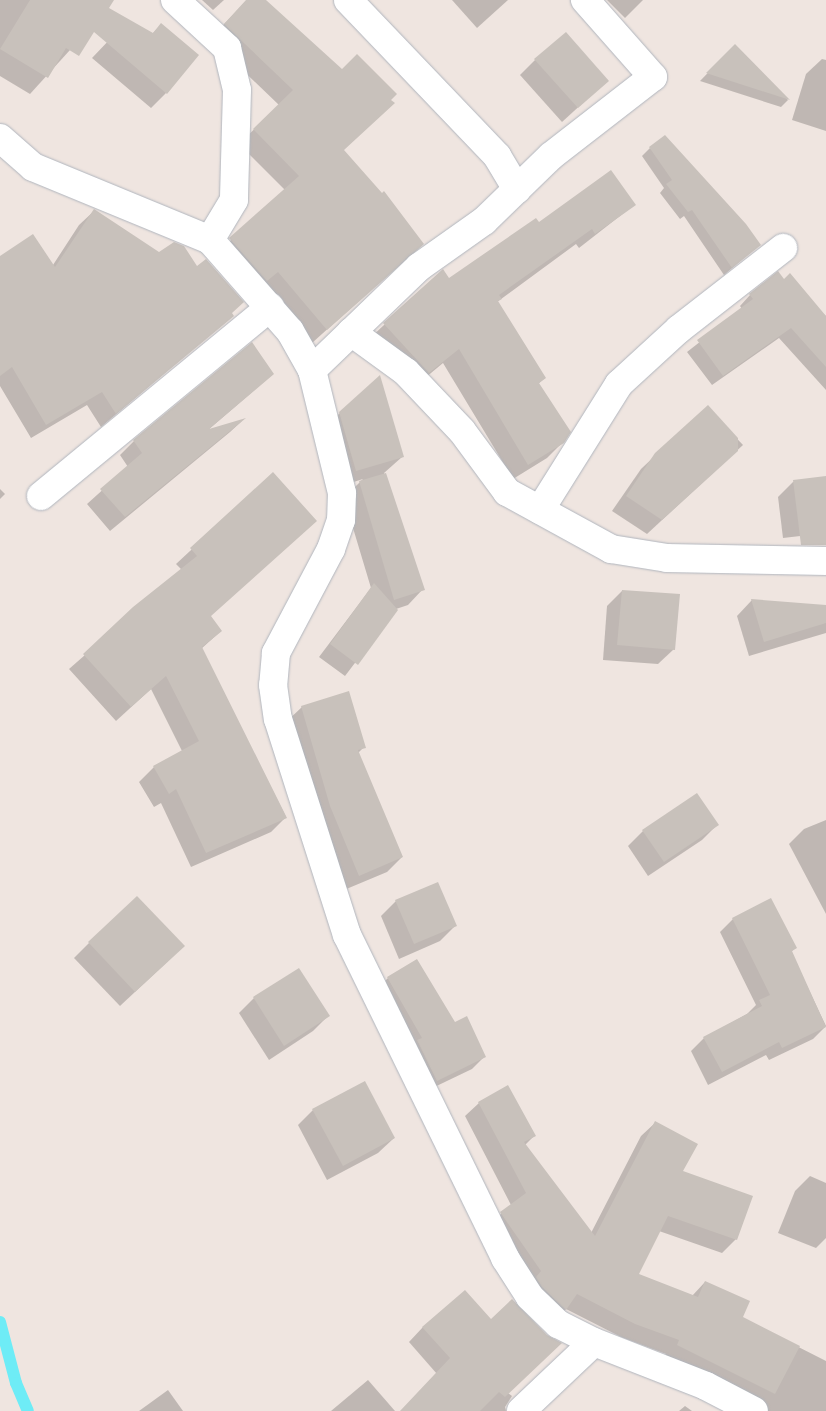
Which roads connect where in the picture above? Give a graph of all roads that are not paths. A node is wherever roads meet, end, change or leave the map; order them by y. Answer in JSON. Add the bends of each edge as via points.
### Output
{"nodes":[{"id":1,"x":174,"y":0,"type":"edge"},
{"id":2,"x":348,"y":0,"type":"edge"},
{"id":3,"x":585,"y":0,"type":"edge"},
{"id":4,"x":0,"y":138,"type":"edge"},
{"id":5,"x":516,"y":189,"type":"junction"},
{"id":6,"x":210,"y":240,"type":"junction"},
{"id":7,"x":783,"y":248,"type":"dead end"},
{"id":8,"x":270,"y":308,"type":"junction"},
{"id":9,"x":351,"y":332,"type":"junction"},
{"id":10,"x":312,"y":370,"type":"junction"},
{"id":11,"x":41,"y":496,"type":"dead end"},
{"id":12,"x":540,"y":510,"type":"junction"},
{"id":13,"x":826,"y":561,"type":"edge"},
{"id":14,"x":594,"y":1342,"type":"junction"},
{"id":15,"x":522,"y":1411,"type":"edge"},
{"id":16,"x":754,"y":1411,"type":"edge"}],
"edges":[{"from":1,"to":6,"type":"street","via":[[227,48],[237,90],[234,200]]},
{"from":2,"to":5,"type":"street","via":[[497,156]]},
{"from":3,"to":5,"type":"street","via":[[653,78],[551,156]]},
{"from":4,"to":6,"type":"street","via":[[32,167]]},
{"from":5,"to":9,"type":"street","via":[[484,221],[419,267]]},
{"from":6,"to":8,"type":"street"},
{"from":7,"to":12,"type":"street","via":[[678,330],[619,384]]},
{"from":8,"to":10,"type":"street","via":[[290,331]]},
{"from":8,"to":11,"type":"street"},
{"from":9,"to":10,"type":"street"},
{"from":9,"to":12,"type":"street","via":[[406,372],[462,431],[507,492]]},
{"from":10,"to":14,"type":"street","via":[[342,493],[341,520],[332,549],[276,653],[273,685],[278,719],[347,935],[505,1258],[530,1297],[558,1324]]},
{"from":12,"to":13,"type":"street","via":[[611,549],[667,558]]},
{"from":14,"to":15,"type":"street"},
{"from":14,"to":16,"type":"street","via":[[706,1386]]}]}
